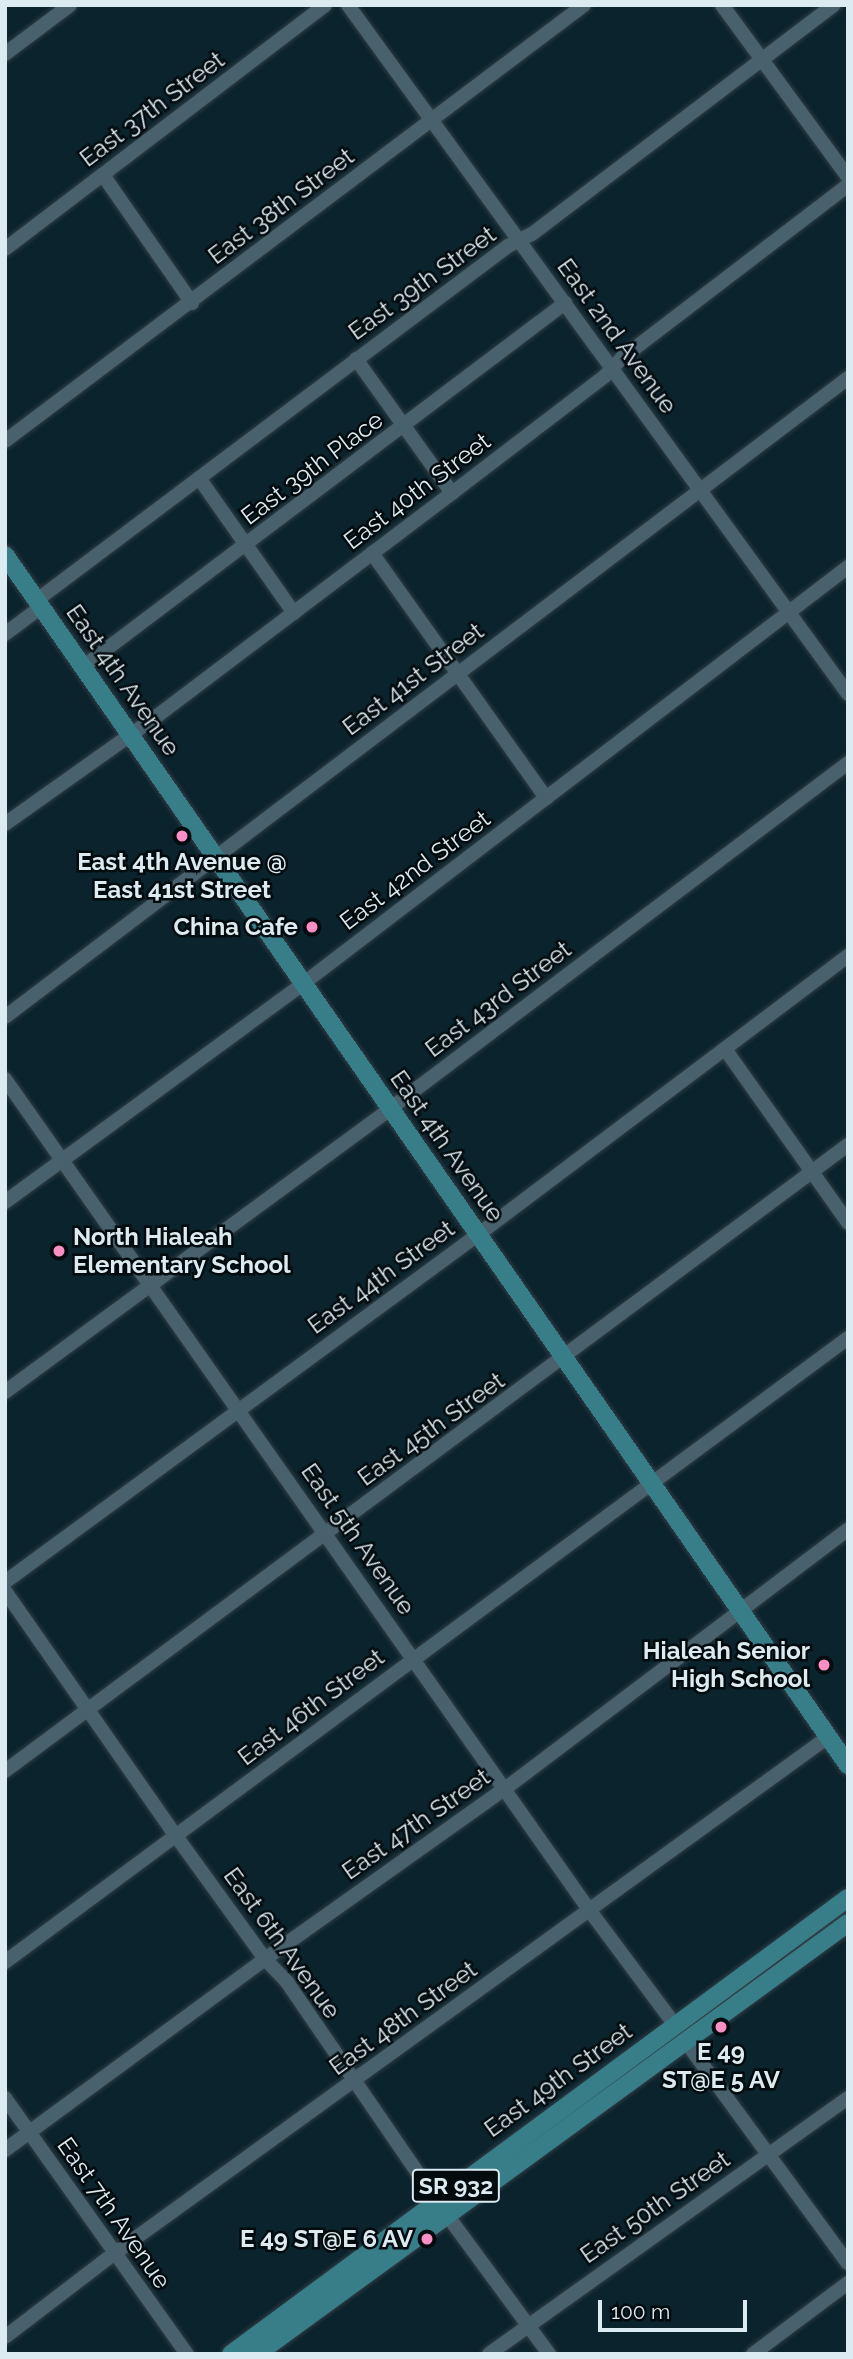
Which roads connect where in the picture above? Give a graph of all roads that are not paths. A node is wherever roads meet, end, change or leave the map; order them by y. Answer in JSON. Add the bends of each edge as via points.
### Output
{"nodes":[{"id":1,"x":70,"y":5,"type":"edge"},
{"id":2,"x":326,"y":5,"type":"edge"},
{"id":3,"x":348,"y":5,"type":"edge"},
{"id":4,"x":584,"y":5,"type":"edge"},
{"id":5,"x":722,"y":5,"type":"edge"},
{"id":6,"x":834,"y":5,"type":"edge"},
{"id":7,"x":7,"y":47,"type":"edge"},
{"id":8,"x":761,"y":60,"type":"junction"},
{"id":9,"x":432,"y":119,"type":"junction"},
{"id":10,"x":103,"y":175,"type":"junction"},
{"id":11,"x":848,"y":177,"type":"edge"},
{"id":12,"x":848,"y":185,"type":"edge"},
{"id":13,"x":521,"y":241,"type":"junction"},
{"id":14,"x":5,"y":249,"type":"edge"},
{"id":15,"x":192,"y":303,"type":"junction"},
{"id":16,"x":565,"y":303,"type":"junction"},
{"id":17,"x":356,"y":359,"type":"junction"},
{"id":18,"x":611,"y":368,"type":"junction"},
{"id":19,"x":848,"y":378,"type":"edge"},
{"id":20,"x":405,"y":426,"type":"junction"},
{"id":21,"x":5,"y":441,"type":"edge"},
{"id":22,"x":199,"y":478,"type":"junction"},
{"id":23,"x":701,"y":488,"type":"junction"},
{"id":24,"x":452,"y":494,"type":"junction"},
{"id":25,"x":247,"y":546,"type":"junction"},
{"id":26,"x":372,"y":553,"type":"junction"},
{"id":27,"x":5,"y":555,"type":"edge"},
{"id":28,"x":848,"y":568,"type":"edge"},
{"id":29,"x":39,"y":603,"type":"junction"},
{"id":30,"x":789,"y":611,"type":"junction"},
{"id":31,"x":295,"y":612,"type":"junction"},
{"id":32,"x":5,"y":634,"type":"edge"},
{"id":33,"x":84,"y":666,"type":"junction"},
{"id":34,"x":458,"y":673,"type":"junction"},
{"id":35,"x":848,"y":694,"type":"edge"},
{"id":36,"x":131,"y":734,"type":"junction"},
{"id":37,"x":848,"y":763,"type":"edge"},
{"id":38,"x":547,"y":798,"type":"junction"},
{"id":39,"x":5,"y":824,"type":"edge"},
{"id":40,"x":216,"y":856,"type":"junction"},
{"id":41,"x":848,"y":956,"type":"edge"},
{"id":42,"x":304,"y":983,"type":"junction"},
{"id":43,"x":5,"y":1017,"type":"edge"},
{"id":44,"x":725,"y":1049,"type":"junction"},
{"id":45,"x":5,"y":1079,"type":"edge"},
{"id":46,"x":391,"y":1108,"type":"junction"},
{"id":47,"x":848,"y":1146,"type":"edge"},
{"id":48,"x":63,"y":1159,"type":"junction"},
{"id":49,"x":812,"y":1172,"type":"junction"},
{"id":50,"x":5,"y":1202,"type":"edge"},
{"id":51,"x":848,"y":1223,"type":"edge"},
{"id":52,"x":479,"y":1234,"type":"junction"},
{"id":53,"x":150,"y":1285,"type":"junction"},
{"id":54,"x":848,"y":1338,"type":"edge"},
{"id":55,"x":565,"y":1358,"type":"junction"},
{"id":56,"x":5,"y":1392,"type":"edge"},
{"id":57,"x":239,"y":1408,"type":"junction"},
{"id":58,"x":653,"y":1484,"type":"junction"},
{"id":59,"x":848,"y":1529,"type":"edge"},
{"id":60,"x":326,"y":1535,"type":"junction"},
{"id":61,"x":5,"y":1582,"type":"edge"},
{"id":62,"x":5,"y":1591,"type":"edge"},
{"id":63,"x":740,"y":1610,"type":"junction"},
{"id":64,"x":415,"y":1658,"type":"junction"},
{"id":65,"x":88,"y":1708,"type":"junction"},
{"id":66,"x":828,"y":1737,"type":"junction"},
{"id":67,"x":848,"y":1765,"type":"edge"},
{"id":68,"x":5,"y":1771,"type":"edge"},
{"id":69,"x":506,"y":1788,"type":"junction"},
{"id":70,"x":176,"y":1836,"type":"junction"},
{"id":71,"x":848,"y":1898,"type":"edge"},
{"id":72,"x":590,"y":1911,"type":"junction"},
{"id":73,"x":848,"y":1923,"type":"edge"},
{"id":74,"x":265,"y":1959,"type":"junction"},
{"id":75,"x":5,"y":1962,"type":"edge"},
{"id":76,"x":740,"y":1977,"type":"junction"},
{"id":77,"x":675,"y":2025,"type":"junction"},
{"id":78,"x":686,"y":2042,"type":"junction"},
{"id":79,"x":354,"y":2082,"type":"junction"},
{"id":80,"x":609,"y":2097,"type":"junction"},
{"id":81,"x":5,"y":2098,"type":"edge"},
{"id":82,"x":848,"y":2098,"type":"edge"},
{"id":83,"x":29,"y":2132,"type":"junction"},
{"id":84,"x":5,"y":2150,"type":"edge"},
{"id":85,"x":769,"y":2155,"type":"junction"},
{"id":86,"x":441,"y":2207,"type":"junction"},
{"id":87,"x":115,"y":2253,"type":"junction"},
{"id":88,"x":848,"y":2263,"type":"edge"},
{"id":89,"x":848,"y":2283,"type":"edge"},
{"id":90,"x":528,"y":2325,"type":"junction"},
{"id":91,"x":5,"y":2337,"type":"edge"},
{"id":92,"x":187,"y":2354,"type":"edge"},
{"id":93,"x":231,"y":2354,"type":"edge"},
{"id":94,"x":257,"y":2354,"type":"edge"},
{"id":95,"x":489,"y":2354,"type":"edge"},
{"id":96,"x":549,"y":2354,"type":"edge"},
{"id":97,"x":753,"y":2354,"type":"edge"}],
"edges":[{"from":1,"to":7,"type":"street"},
{"from":2,"to":10,"type":"street","name":"East 37th Street"},
{"from":3,"to":9,"type":"street","name":"East 2nd Avenue"},
{"from":4,"to":9,"type":"street","name":"East 38th Street"},
{"from":5,"to":8,"type":"street"},
{"from":6,"to":8,"type":"street","name":"East 39th Street"},
{"from":8,"to":11,"type":"street"},
{"from":8,"to":13,"type":"street","name":"East 39th Street"},
{"from":9,"to":13,"type":"street","name":"East 2nd Avenue"},
{"from":9,"to":15,"type":"street","name":"East 38th Street"},
{"from":10,"to":14,"type":"street","name":"East 37th Street"},
{"from":10,"to":15,"type":"street"},
{"from":12,"to":18,"type":"street","name":"East 40th Street"},
{"from":13,"to":16,"type":"street","name":"East 2nd Avenue"},
{"from":13,"to":17,"type":"street","name":"East 39th Street"},
{"from":15,"to":21,"type":"street","name":"East 38th Street"},
{"from":16,"to":18,"type":"street","name":"East 2nd Avenue"},
{"from":16,"to":20,"type":"street","name":"East 39th Place"},
{"from":17,"to":20,"type":"street"},
{"from":17,"to":22,"type":"street","name":"East 39th Street"},
{"from":18,"to":23,"type":"street","name":"East 2nd Avenue"},
{"from":18,"to":24,"type":"street","name":"East 40th Street"},
{"from":19,"to":23,"type":"street","name":"East 41st Street"},
{"from":20,"to":24,"type":"street"},
{"from":20,"to":25,"type":"street","name":"East 39th Place"},
{"from":22,"to":25,"type":"street"},
{"from":22,"to":29,"type":"street","name":"East 39th Street"},
{"from":23,"to":30,"type":"street","name":"East 2nd Avenue"},
{"from":23,"to":34,"type":"street","name":"East 41st Street"},
{"from":24,"to":26,"type":"street","name":"East 40th Street"},
{"from":25,"to":31,"type":"street"},
{"from":25,"to":33,"type":"street","name":"East 39th Place"},
{"from":26,"to":31,"type":"street","name":"East 40th Street"},
{"from":26,"to":34,"type":"street"},
{"from":27,"to":29,"type":"main road","name":"East 4th Avenue"},
{"from":28,"to":30,"type":"street","name":"East 42nd Street"},
{"from":29,"to":32,"type":"street","name":"East 39th Street"},
{"from":29,"to":33,"type":"main road","name":"East 4th Avenue"},
{"from":30,"to":35,"type":"street","name":"East 2nd Avenue"},
{"from":30,"to":38,"type":"street","name":"East 42nd Street"},
{"from":31,"to":36,"type":"street","name":"East 40th Street"},
{"from":33,"to":36,"type":"main road","name":"East 4th Avenue"},
{"from":34,"to":38,"type":"street"},
{"from":34,"to":40,"type":"street","name":"East 41st Street"},
{"from":36,"to":39,"type":"street","name":"East 40th Street"},
{"from":36,"to":40,"type":"main road","name":"East 4th Avenue"},
{"from":37,"to":46,"type":"street","name":"East 43rd Street"},
{"from":38,"to":42,"type":"street","name":"East 42nd Street"},
{"from":40,"to":42,"type":"main road","name":"East 4th Avenue"},
{"from":40,"to":43,"type":"street","name":"East 41st Street"},
{"from":41,"to":44,"type":"street","name":"East 44th Street"},
{"from":42,"to":46,"type":"main road","name":"East 4th Avenue"},
{"from":42,"to":48,"type":"street","name":"East 42nd Street"},
{"from":44,"to":49,"type":"street"},
{"from":44,"to":52,"type":"street","name":"East 44th Street"},
{"from":45,"to":48,"type":"street","name":"East 5th Avenue"},
{"from":46,"to":52,"type":"main road","name":"East 4th Avenue"},
{"from":46,"to":53,"type":"street","name":"East 43rd Street"},
{"from":47,"to":49,"type":"street","name":"East 45th Street"},
{"from":48,"to":50,"type":"street","name":"East 42nd Street"},
{"from":48,"to":53,"type":"street","name":"East 5th Avenue"},
{"from":49,"to":51,"type":"street"},
{"from":49,"to":55,"type":"street","name":"East 45th Street"},
{"from":52,"to":55,"type":"main road","name":"East 4th Avenue"},
{"from":52,"to":57,"type":"street","name":"East 44th Street"},
{"from":53,"to":56,"type":"street","name":"East 43rd Street"},
{"from":53,"to":57,"type":"street","name":"East 5th Avenue"},
{"from":54,"to":58,"type":"street","name":"East 46th Street"},
{"from":55,"to":58,"type":"main road","name":"East 4th Avenue"},
{"from":55,"to":60,"type":"street","name":"East 45th Street"},
{"from":57,"to":60,"type":"street","name":"East 5th Avenue"},
{"from":57,"to":61,"type":"street","name":"East 44th Street"},
{"from":58,"to":63,"type":"main road","name":"East 4th Avenue"},
{"from":58,"to":64,"type":"street","name":"East 46th Street"},
{"from":59,"to":63,"type":"street","name":"East 47th Street"},
{"from":60,"to":64,"type":"street","name":"East 5th Avenue"},
{"from":60,"to":65,"type":"street","name":"East 45th Street"},
{"from":62,"to":65,"type":"street","name":"East 6th Avenue"},
{"from":63,"to":66,"type":"main road","name":"East 4th Avenue"},
{"from":63,"to":69,"type":"street","name":"East 47th Street"},
{"from":64,"to":69,"type":"street","name":"East 5th Avenue"},
{"from":64,"to":70,"type":"street","name":"East 46th Street"},
{"from":65,"to":68,"type":"street","name":"East 45th Street"},
{"from":65,"to":70,"type":"street","name":"East 6th Avenue"},
{"from":66,"to":67,"type":"main road","name":"East 4th Avenue"},
{"from":66,"to":72,"type":"street","name":"East 48th Street"},
{"from":69,"to":72,"type":"street","name":"East 5th Avenue"},
{"from":69,"to":74,"type":"street","name":"East 47th Street"},
{"from":70,"to":74,"type":"street","name":"East 6th Avenue"},
{"from":70,"to":75,"type":"street","name":"East 46th Street"},
{"from":71,"to":76,"type":"main road","name":"East 49th Street","number":"SR 932"},
{"from":72,"to":77,"type":"street","name":"East 5th Avenue"},
{"from":72,"to":79,"type":"street","name":"East 48th Street"},
{"from":73,"to":78,"type":"main road","name":"East 49th Street","number":"SR 932"},
{"from":74,"to":79,"type":"street","name":"East 6th Avenue","via":[[286,1982]]},
{"from":74,"to":83,"type":"street","name":"East 47th Street"},
{"from":76,"to":77,"type":"main road","name":"East 49th Street","number":"SR 932"},
{"from":76,"to":78,"type":"main road","via":[[729,1995],[691,2025]]},
{"from":77,"to":80,"type":"main road","via":[[670,2044],[615,2085]]},
{"from":77,"to":86,"type":"main road","name":"East 49th Street","number":"SR 932"},
{"from":78,"to":80,"type":"main road","name":"East 49th Street","number":"SR 932"},
{"from":78,"to":85,"type":"street"},
{"from":79,"to":86,"type":"street","name":"East 6th Avenue"},
{"from":79,"to":87,"type":"street","name":"East 48th Street"},
{"from":80,"to":86,"type":"main road","name":"East 49th Street","number":"SR 932"},
{"from":81,"to":83,"type":"street","name":"East 7th Avenue"},
{"from":82,"to":85,"type":"street","name":"East 50th Street"},
{"from":83,"to":84,"type":"street","name":"East 47th Street"},
{"from":83,"to":87,"type":"street","name":"East 7th Avenue"},
{"from":85,"to":88,"type":"street"},
{"from":85,"to":90,"type":"street","name":"East 50th Street"},
{"from":86,"to":90,"type":"street","name":"East 6th Avenue"},
{"from":86,"to":93,"type":"main road","name":"East 49th Street","number":"SR 932"},
{"from":86,"to":94,"type":"main road","name":"East 49th Street","number":"SR 932"},
{"from":87,"to":91,"type":"street","name":"East 48th Street"},
{"from":87,"to":92,"type":"street","name":"East 7th Avenue"},
{"from":89,"to":97,"type":"street"},
{"from":90,"to":95,"type":"street","name":"East 50th Street"},
{"from":90,"to":96,"type":"street","name":"East 6th Avenue"}]}
